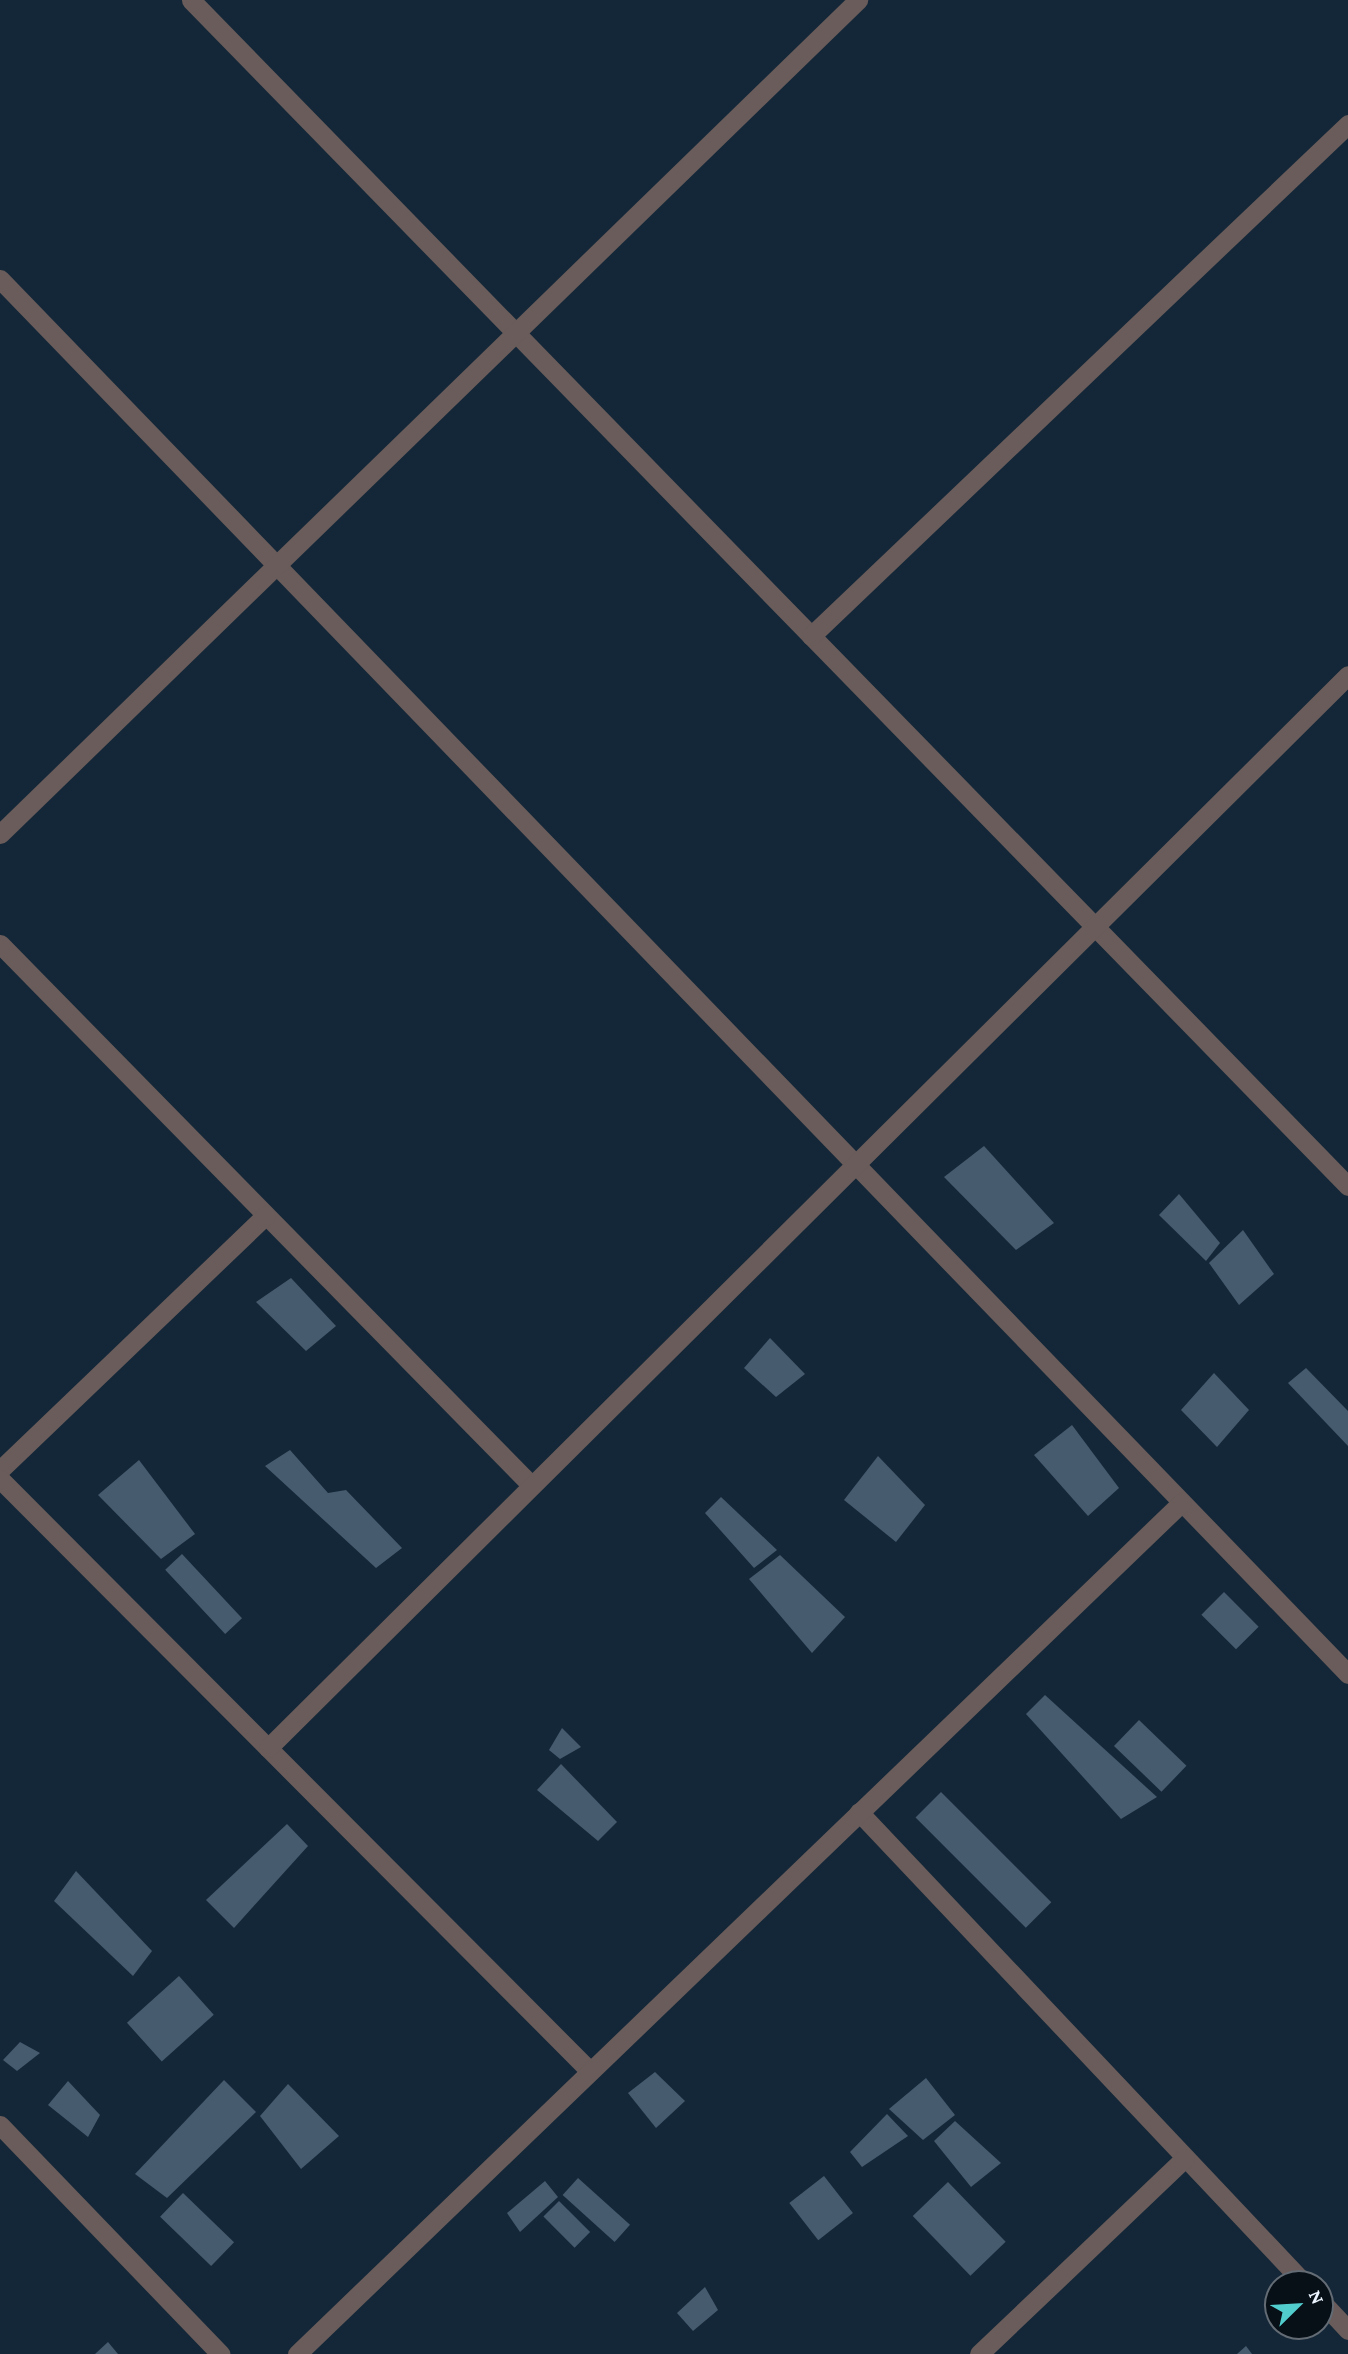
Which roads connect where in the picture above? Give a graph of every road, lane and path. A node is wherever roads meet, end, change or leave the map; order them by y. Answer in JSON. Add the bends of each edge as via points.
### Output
{"nodes":[{"id":1,"x":191,"y":0,"type":"edge"},
{"id":2,"x":858,"y":0,"type":"edge"},
{"id":3,"x":1348,"y":124,"type":"edge"},
{"id":4,"x":0,"y":279,"type":"edge"},
{"id":5,"x":516,"y":333,"type":"junction"},
{"id":6,"x":276,"y":565,"type":"junction"},
{"id":7,"x":811,"y":636,"type":"junction"},
{"id":8,"x":1348,"y":675,"type":"edge"},
{"id":9,"x":0,"y":834,"type":"edge"},
{"id":10,"x":1095,"y":926,"type":"junction"},
{"id":11,"x":0,"y":944,"type":"edge"},
{"id":12,"x":855,"y":1164,"type":"junction"},
{"id":13,"x":1348,"y":1186,"type":"edge"},
{"id":14,"x":266,"y":1215,"type":"junction"},
{"id":15,"x":0,"y":1470,"type":"edge"},
{"id":16,"x":0,"y":1479,"type":"edge"},
{"id":17,"x":531,"y":1485,"type":"junction"},
{"id":18,"x":1182,"y":1502,"type":"junction"},
{"id":19,"x":1348,"y":1674,"type":"edge"},
{"id":20,"x":268,"y":1748,"type":"junction"},
{"id":21,"x":859,"y":1812,"type":"junction"},
{"id":22,"x":590,"y":2071,"type":"junction"},
{"id":23,"x":0,"y":2125,"type":"edge"},
{"id":24,"x":1185,"y":2158,"type":"junction"},
{"id":25,"x":1292,"y":2270,"type":"edge"},
{"id":26,"x":1334,"y":2315,"type":"edge"},
{"id":27,"x":1348,"y":2330,"type":"edge"},
{"id":28,"x":220,"y":2354,"type":"edge"},
{"id":29,"x":297,"y":2354,"type":"edge"},
{"id":30,"x":979,"y":2354,"type":"edge"}],
"edges":[{"from":1,"to":5,"type":"street"},
{"from":2,"to":5,"type":"street"},
{"from":3,"to":7,"type":"street"},
{"from":4,"to":6,"type":"street"},
{"from":5,"to":6,"type":"street"},
{"from":5,"to":7,"type":"street"},
{"from":6,"to":9,"type":"street"},
{"from":6,"to":12,"type":"street"},
{"from":7,"to":10,"type":"street"},
{"from":8,"to":10,"type":"street"},
{"from":10,"to":12,"type":"street"},
{"from":10,"to":13,"type":"street"},
{"from":11,"to":14,"type":"street"},
{"from":12,"to":17,"type":"street"},
{"from":12,"to":18,"type":"street"},
{"from":14,"to":15,"type":"street"},
{"from":14,"to":17,"type":"street"},
{"from":16,"to":20,"type":"street"},
{"from":17,"to":20,"type":"street"},
{"from":18,"to":19,"type":"street"},
{"from":18,"to":21,"type":"street"},
{"from":20,"to":22,"type":"street"},
{"from":21,"to":22,"type":"street"},
{"from":21,"to":24,"type":"street"},
{"from":22,"to":29,"type":"street"},
{"from":23,"to":28,"type":"street"},
{"from":24,"to":25,"type":"street"},
{"from":24,"to":30,"type":"street"},
{"from":26,"to":27,"type":"street"}]}
